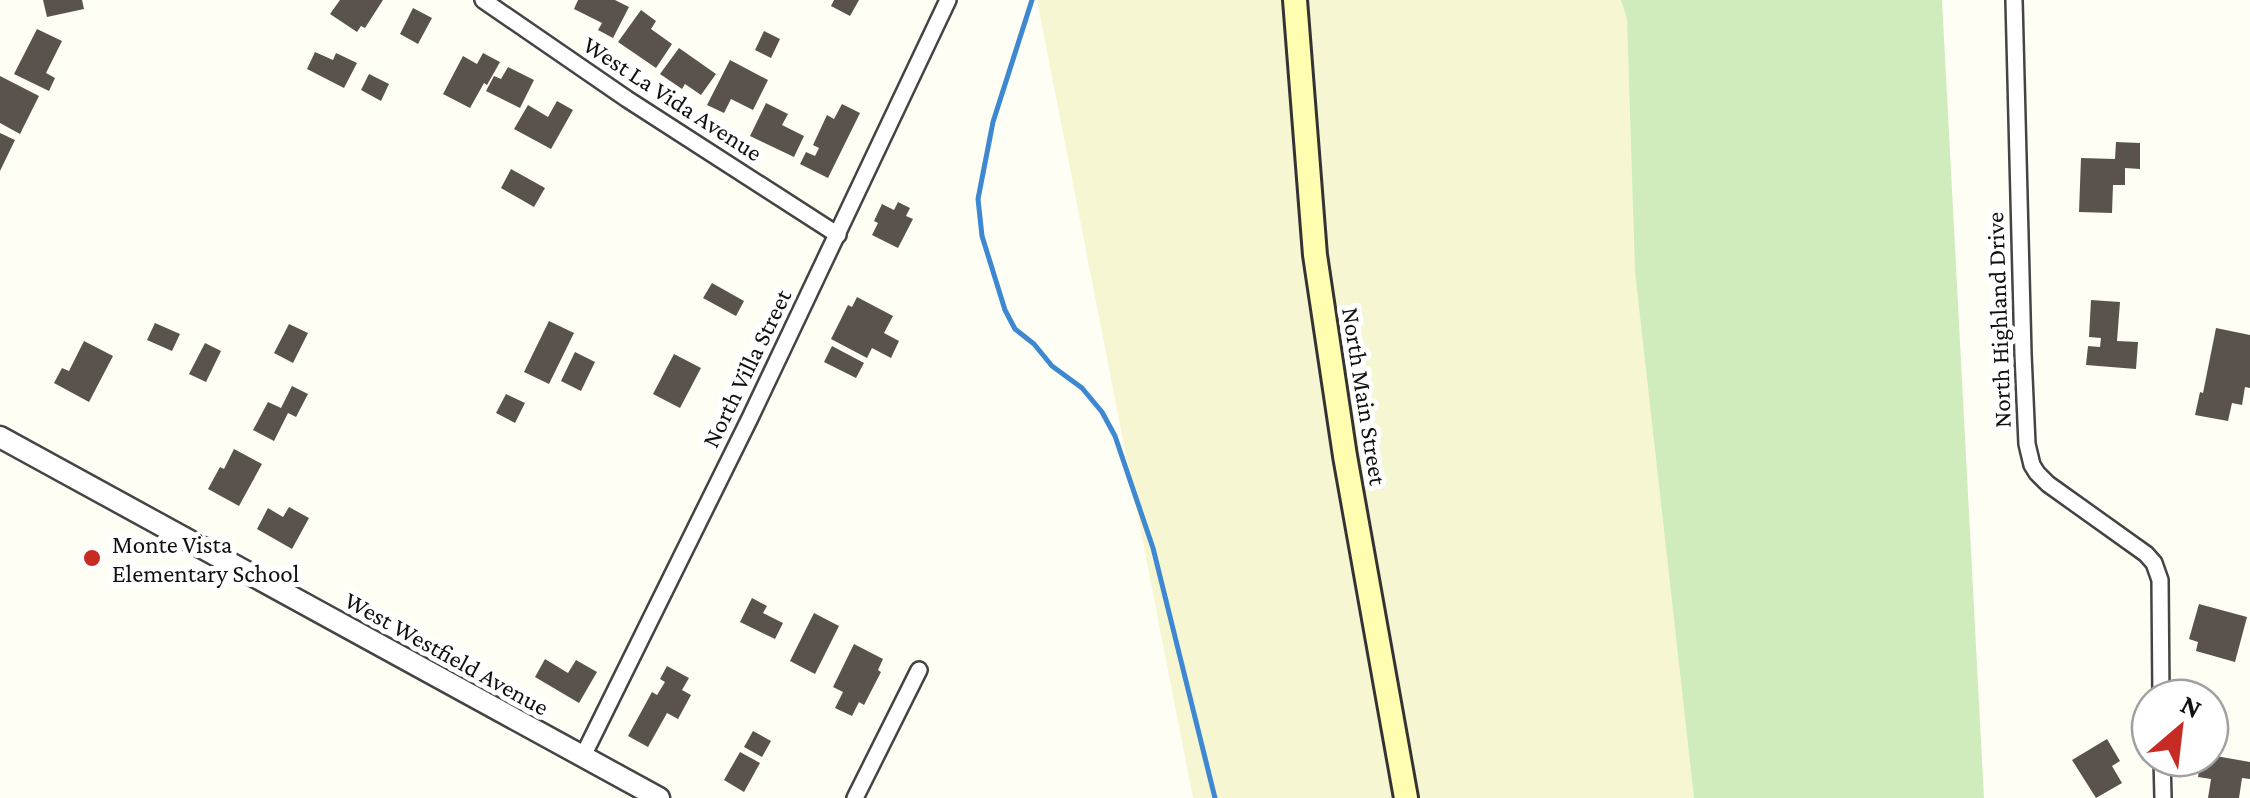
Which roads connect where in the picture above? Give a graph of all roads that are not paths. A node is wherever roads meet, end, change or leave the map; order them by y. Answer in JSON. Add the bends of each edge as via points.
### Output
{"nodes":[{"id":1,"x":483,"y":0,"type":"edge"},
{"id":2,"x":948,"y":0,"type":"edge"},
{"id":3,"x":1296,"y":0,"type":"edge"},
{"id":4,"x":2014,"y":0,"type":"edge"},
{"id":5,"x":838,"y":235,"type":"junction"},
{"id":6,"x":0,"y":437,"type":"edge"},
{"id":7,"x":918,"y":670,"type":"dead end"},
{"id":8,"x":2161,"y":678,"type":"edge"},
{"id":9,"x":583,"y":756,"type":"junction"},
{"id":10,"x":659,"y":798,"type":"edge"},
{"id":11,"x":855,"y":798,"type":"edge"},
{"id":12,"x":1406,"y":798,"type":"edge"}],
"edges":[{"from":1,"to":5,"type":"street","name":"West La Vida Avenue"},
{"from":2,"to":5,"type":"street","name":"North Villa Street"},
{"from":3,"to":12,"type":"main road","name":"North Main Street","via":[[1315,255]]},
{"from":4,"to":8,"type":"street","name":"North Highland Drive","via":[[2029,455],[2048,484],[2154,563]]},
{"from":5,"to":9,"type":"street","name":"North Villa Street"},
{"from":6,"to":9,"type":"street","name":"West Westfield Avenue"},
{"from":7,"to":11,"type":"street"},
{"from":9,"to":10,"type":"street","name":"West Westfield Avenue"}]}
